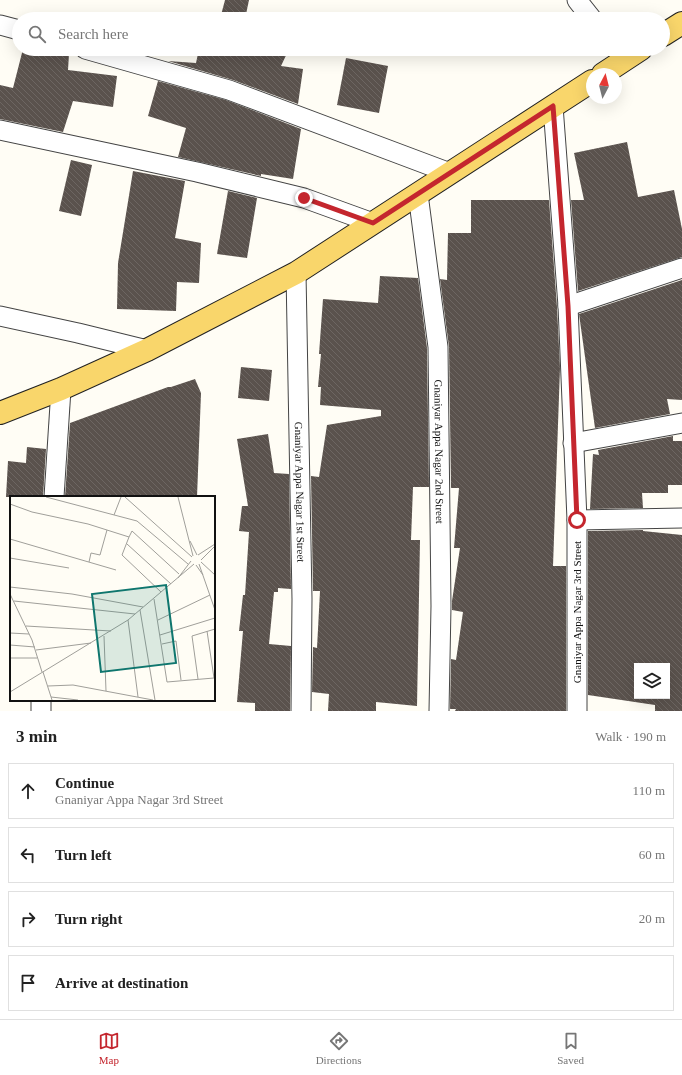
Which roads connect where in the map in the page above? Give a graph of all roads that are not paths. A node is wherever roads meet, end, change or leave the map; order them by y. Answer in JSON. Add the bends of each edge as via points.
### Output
{"nodes":[{"id":1,"x":577,"y":0,"type":"edge"},
{"id":2,"x":586,"y":12,"type":"edge"},
{"id":3,"x":682,"y":23,"type":"edge"},
{"id":4,"x":0,"y":25,"type":"edge"},
{"id":5,"x":12,"y":28,"type":"edge"},
{"id":6,"x":670,"y":31,"type":"edge"},
{"id":7,"x":110,"y":56,"type":"edge"},
{"id":8,"x":623,"y":56,"type":"edge"},
{"id":9,"x":610,"y":68,"type":"edge"},
{"id":10,"x":586,"y":85,"type":"edge"},
{"id":11,"x":553,"y":106,"type":"junction"},
{"id":12,"x":0,"y":130,"type":"edge"},
{"id":13,"x":450,"y":173,"type":"junction"},
{"id":14,"x":418,"y":194,"type":"junction"},
{"id":15,"x":373,"y":223,"type":"junction"},
{"id":16,"x":682,"y":268,"type":"edge"},
{"id":17,"x":296,"y":273,"type":"junction"},
{"id":18,"x":568,"y":306,"type":"junction"},
{"id":19,"x":0,"y":316,"type":"edge"},
{"id":20,"x":146,"y":350,"type":"junction"},
{"id":21,"x":61,"y":389,"type":"junction"},
{"id":22,"x":0,"y":413,"type":"edge"},
{"id":23,"x":682,"y":423,"type":"edge"},
{"id":24,"x":573,"y":443,"type":"junction"},
{"id":25,"x":54,"y":496,"type":"edge"},
{"id":26,"x":682,"y":518,"type":"edge"},
{"id":27,"x":577,"y":520,"type":"junction"},
{"id":28,"x":41,"y":701,"type":"edge"},
{"id":29,"x":40,"y":711,"type":"edge"},
{"id":30,"x":301,"y":711,"type":"edge"},
{"id":31,"x":439,"y":711,"type":"edge"},
{"id":32,"x":577,"y":711,"type":"edge"}],
"edges":[{"from":1,"to":2,"type":"street"},
{"from":3,"to":6,"type":"main road"},
{"from":4,"to":5,"type":"street"},
{"from":7,"to":13,"type":"street","via":[[229,90]]},
{"from":8,"to":9,"type":"main road"},
{"from":10,"to":11,"type":"main road"},
{"from":11,"to":13,"type":"main road"},
{"from":11,"to":18,"type":"street","name":"Gnaniyar Appa Nagar 3rd Street"},
{"from":12,"to":15,"type":"street","via":[[197,172],[304,198]]},
{"from":13,"to":14,"type":"main road"},
{"from":14,"to":15,"type":"main road"},
{"from":14,"to":31,"type":"street","name":"Gnaniyar Appa Nagar 2nd Street","via":[[438,348],[441,606]]},
{"from":15,"to":17,"type":"main road"},
{"from":16,"to":18,"type":"street"},
{"from":17,"to":20,"type":"main road"},
{"from":17,"to":30,"type":"street","name":"Gnaniyar Appa Nagar 1st Street","via":[[302,599]]},
{"from":18,"to":24,"type":"street","name":"Gnaniyar Appa Nagar 3rd Street"},
{"from":19,"to":20,"type":"street"},
{"from":20,"to":21,"type":"main road"},
{"from":21,"to":22,"type":"main road"},
{"from":21,"to":25,"type":"street"},
{"from":23,"to":24,"type":"street"},
{"from":24,"to":27,"type":"street","name":"Gnaniyar Appa Nagar 3rd Street"},
{"from":26,"to":27,"type":"street"},
{"from":27,"to":32,"type":"street","name":"Gnaniyar Appa Nagar 3rd Street"},
{"from":28,"to":29,"type":"street"}]}
